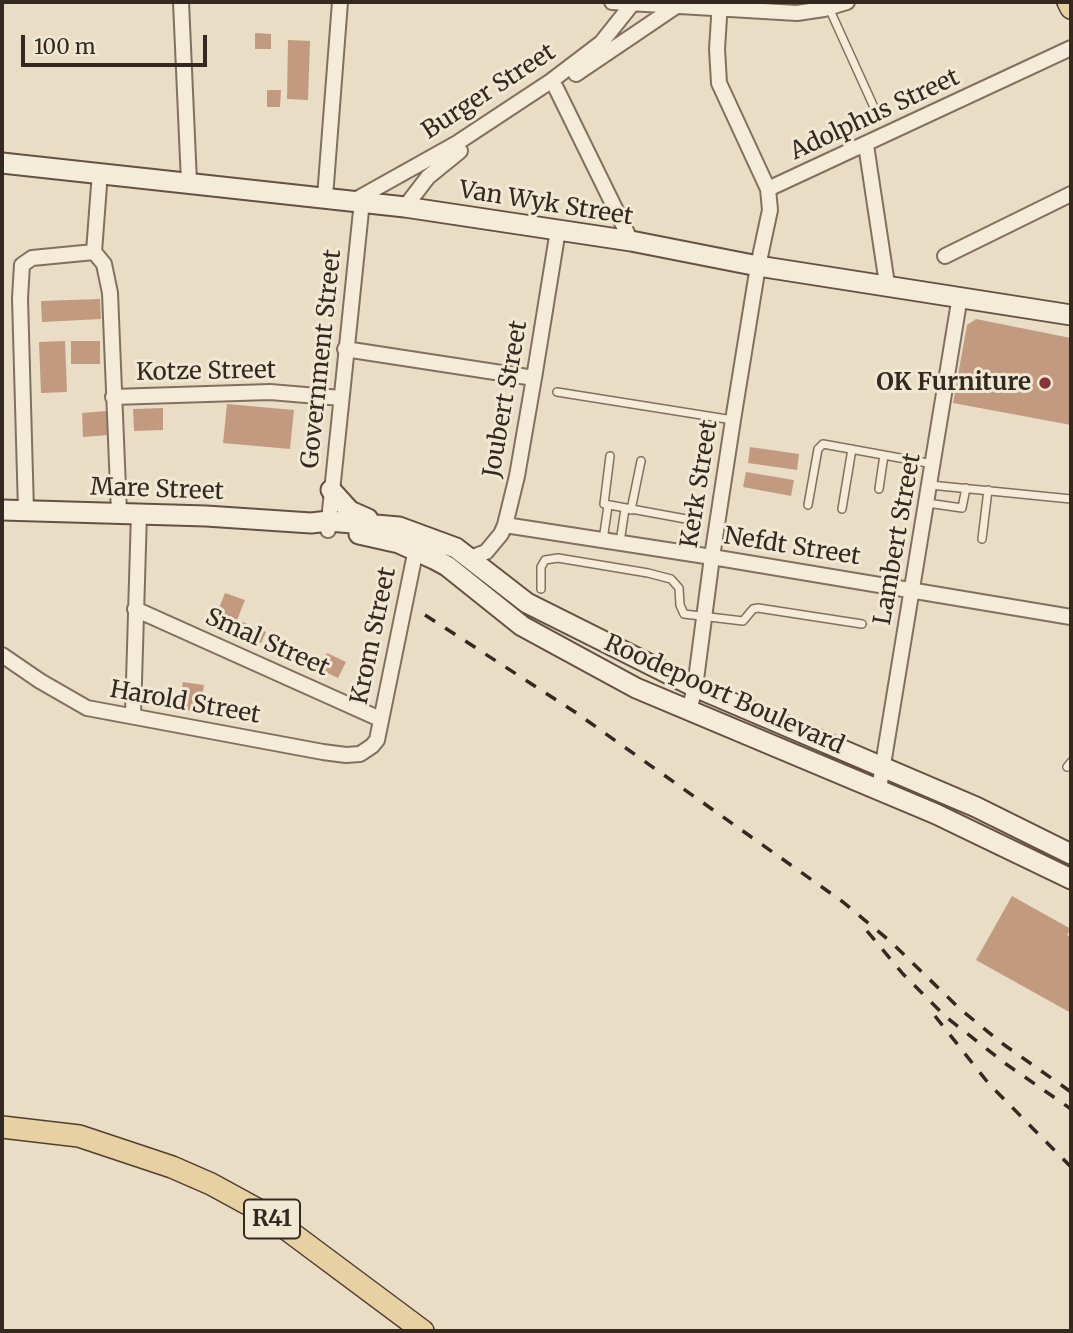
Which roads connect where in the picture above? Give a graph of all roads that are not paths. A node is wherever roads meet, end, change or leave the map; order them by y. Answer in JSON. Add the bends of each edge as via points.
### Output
{"nodes":[{"id":1,"x":181,"y":2,"type":"edge"},
{"id":2,"x":340,"y":2,"type":"edge"},
{"id":3,"x":612,"y":2,"type":"edge"},
{"id":4,"x":847,"y":2,"type":"edge"},
{"id":5,"x":1068,"y":2,"type":"edge"},
{"id":6,"x":633,"y":3,"type":"edge"},
{"id":7,"x":720,"y":4,"type":"edge"},
{"id":8,"x":678,"y":5,"type":"junction"},
{"id":9,"x":829,"y":8,"type":"junction"},
{"id":10,"x":1071,"y":8,"type":"edge"},
{"id":11,"x":1071,"y":48,"type":"edge"},
{"id":12,"x":556,"y":88,"type":"junction"},
{"id":13,"x":878,"y":116,"type":"dead end"},
{"id":14,"x":866,"y":145,"type":"junction"},
{"id":15,"x":4,"y":162,"type":"edge"},
{"id":16,"x":100,"y":172,"type":"junction"},
{"id":17,"x":190,"y":182,"type":"junction"},
{"id":18,"x":768,"y":189,"type":"junction"},
{"id":19,"x":1071,"y":194,"type":"edge"},
{"id":20,"x":325,"y":198,"type":"junction"},
{"id":21,"x":359,"y":201,"type":"junction"},
{"id":22,"x":405,"y":207,"type":"junction"},
{"id":23,"x":558,"y":230,"type":"junction"},
{"id":24,"x":631,"y":241,"type":"junction"},
{"id":25,"x":94,"y":252,"type":"junction"},
{"id":26,"x":945,"y":256,"type":"dead end"},
{"id":27,"x":758,"y":265,"type":"junction"},
{"id":28,"x":887,"y":284,"type":"junction"},
{"id":29,"x":960,"y":296,"type":"junction"},
{"id":30,"x":1071,"y":315,"type":"edge"},
{"id":31,"x":345,"y":349,"type":"junction"},
{"id":32,"x":534,"y":378,"type":"junction"},
{"id":33,"x":557,"y":392,"type":"dead end"},
{"id":34,"x":113,"y":397,"type":"junction"},
{"id":35,"x":341,"y":398,"type":"junction"},
{"id":36,"x":733,"y":420,"type":"junction"},
{"id":37,"x":852,"y":449,"type":"junction"},
{"id":38,"x":884,"y":455,"type":"junction"},
{"id":39,"x":610,"y":456,"type":"dead end"},
{"id":40,"x":641,"y":461,"type":"dead end"},
{"id":41,"x":934,"y":464,"type":"junction"},
{"id":42,"x":930,"y":485,"type":"junction"},
{"id":43,"x":966,"y":488,"type":"junction"},
{"id":44,"x":879,"y":489,"type":"dead end"},
{"id":45,"x":331,"y":491,"type":"junction"},
{"id":46,"x":988,"y":491,"type":"junction"},
{"id":47,"x":1071,"y":499,"type":"edge"},
{"id":48,"x":927,"y":503,"type":"junction"},
{"id":49,"x":808,"y":505,"type":"dead end"},
{"id":50,"x":608,"y":506,"type":"junction"},
{"id":51,"x":842,"y":509,"type":"dead end"},
{"id":52,"x":2,"y":510,"type":"edge"},
{"id":53,"x":628,"y":510,"type":"junction"},
{"id":54,"x":26,"y":511,"type":"junction"},
{"id":55,"x":119,"y":513,"type":"junction"},
{"id":56,"x":139,"y":513,"type":"junction"},
{"id":57,"x":686,"y":519,"type":"dead end"},
{"id":58,"x":323,"y":525,"type":"junction"},
{"id":59,"x":505,"y":525,"type":"junction"},
{"id":60,"x":400,"y":527,"type":"junction"},
{"id":61,"x":982,"y":539,"type":"dead end"},
{"id":62,"x":603,"y":540,"type":"junction"},
{"id":63,"x":417,"y":542,"type":"junction"},
{"id":64,"x":620,"y":543,"type":"junction"},
{"id":65,"x":712,"y":557,"type":"junction"},
{"id":66,"x":470,"y":558,"type":"junction"},
{"id":67,"x":447,"y":566,"type":"junction"},
{"id":68,"x":541,"y":589,"type":"dead end"},
{"id":69,"x":911,"y":590,"type":"junction"},
{"id":70,"x":497,"y":606,"type":"junction"},
{"id":71,"x":135,"y":609,"type":"junction"},
{"id":72,"x":704,"y":617,"type":"junction"},
{"id":73,"x":1071,"y":617,"type":"edge"},
{"id":74,"x":862,"y":624,"type":"dead end"},
{"id":75,"x":2,"y":655,"type":"edge"},
{"id":76,"x":695,"y":687,"type":"junction"},
{"id":77,"x":689,"y":710,"type":"junction"},
{"id":78,"x":133,"y":715,"type":"junction"},
{"id":79,"x":380,"y":719,"type":"junction"},
{"id":80,"x":372,"y":746,"type":"joint"},
{"id":81,"x":882,"y":766,"type":"junction"},
{"id":82,"x":878,"y":789,"type":"junction"},
{"id":83,"x":1071,"y":854,"type":"edge"},
{"id":84,"x":1069,"y":879,"type":"edge"},
{"id":85,"x":2,"y":1127,"type":"edge"},
{"id":86,"x":2,"y":1138,"type":"edge"},
{"id":87,"x":101,"y":1145,"type":"junction"},
{"id":88,"x":423,"y":1331,"type":"edge"}],
"edges":[{"from":1,"to":17,"type":"street"},
{"from":2,"to":20,"type":"street"},
{"from":3,"to":6,"type":"street"},
{"from":4,"to":9,"type":"street"},
{"from":5,"to":10,"type":"main road"},
{"from":6,"to":8,"type":"street"},
{"from":6,"to":21,"type":"street","name":"Burger Street","via":[[601,43],[551,81]]},
{"from":7,"to":8,"type":"street"},
{"from":7,"to":9,"type":"street","via":[[797,13]]},
{"from":7,"to":18,"type":"street","via":[[719,83]]},
{"from":8,"to":12,"type":"street","name":"Burger Street"},
{"from":9,"to":13,"type":"lane"},
{"from":11,"to":14,"type":"street","name":"Adolphus Street"},
{"from":12,"to":22,"type":"street","name":"Burger Street","via":[[450,157]]},
{"from":12,"to":24,"type":"street"},
{"from":14,"to":18,"type":"street","name":"Adolphus Street"},
{"from":14,"to":28,"type":"street"},
{"from":15,"to":16,"type":"street","name":"Van Wyk Street"},
{"from":16,"to":17,"type":"street","name":"Van Wyk Street"},
{"from":16,"to":25,"type":"street"},
{"from":17,"to":20,"type":"street","name":"Van Wyk Street"},
{"from":18,"to":27,"type":"street","via":[[770,210]]},
{"from":19,"to":26,"type":"street"},
{"from":20,"to":21,"type":"street","name":"Van Wyk Street"},
{"from":21,"to":22,"type":"street","name":"Van Wyk Street"},
{"from":21,"to":31,"type":"street","name":"Government Street"},
{"from":22,"to":23,"type":"street","name":"Van Wyk Street"},
{"from":23,"to":24,"type":"street","name":"Van Wyk Street"},
{"from":23,"to":32,"type":"street","name":"Joubert Street"},
{"from":24,"to":27,"type":"street","name":"Van Wyk Street"},
{"from":25,"to":34,"type":"street","via":[[104,264],[109,282]]},
{"from":25,"to":54,"type":"street","via":[[32,258],[22,265]]},
{"from":27,"to":28,"type":"street","name":"Van Wyk Street"},
{"from":27,"to":36,"type":"street","name":"Kerk Street"},
{"from":28,"to":29,"type":"street","name":"Van Wyk Street"},
{"from":29,"to":30,"type":"street","name":"Van Wyk Street"},
{"from":29,"to":41,"type":"street","name":"Lambert Street"},
{"from":31,"to":32,"type":"street"},
{"from":31,"to":35,"type":"street","name":"Government Street"},
{"from":32,"to":59,"type":"street","name":"Joubert Street"},
{"from":33,"to":36,"type":"lane"},
{"from":34,"to":35,"type":"street","name":"Kotze Street","via":[[270,392]]},
{"from":34,"to":55,"type":"street"},
{"from":35,"to":45,"type":"street","name":"Government Street"},
{"from":36,"to":65,"type":"street","name":"Kerk Street"},
{"from":37,"to":38,"type":"lane"},
{"from":37,"to":49,"type":"lane","via":[[819,447]]},
{"from":37,"to":51,"type":"lane"},
{"from":38,"to":41,"type":"lane"},
{"from":38,"to":44,"type":"lane"},
{"from":39,"to":50,"type":"lane","via":[[603,501]]},
{"from":40,"to":53,"type":"lane"},
{"from":41,"to":42,"type":"street","name":"Lambert Street"},
{"from":42,"to":43,"type":"lane"},
{"from":42,"to":48,"type":"street","name":"Lambert Street"},
{"from":43,"to":46,"type":"lane"},
{"from":43,"to":48,"type":"lane","via":[[962,508]]},
{"from":45,"to":58,"type":"street","name":"Government Street"},
{"from":45,"to":60,"type":"street","via":[[350,511]]},
{"from":46,"to":47,"type":"lane"},
{"from":46,"to":61,"type":"lane"},
{"from":48,"to":69,"type":"street","name":"Lambert Street"},
{"from":50,"to":53,"type":"lane"},
{"from":50,"to":62,"type":"lane"},
{"from":52,"to":54,"type":"street","name":"Mare Street"},
{"from":53,"to":57,"type":"lane"},
{"from":53,"to":64,"type":"lane"},
{"from":54,"to":55,"type":"street","name":"Mare Street"},
{"from":55,"to":56,"type":"street","name":"Mare Street"},
{"from":56,"to":58,"type":"street","name":"Mare Street"},
{"from":56,"to":71,"type":"street"},
{"from":58,"to":60,"type":"street","name":"Roodepoort Boulevard"},
{"from":58,"to":63,"type":"street","name":"Roodepoort Boulevard","via":[[399,543]]},
{"from":59,"to":62,"type":"street","name":"Nefdt Street"},
{"from":59,"to":66,"type":"street","name":"Joubert Street","via":[[486,552]]},
{"from":60,"to":63,"type":"street","name":"Roodepoort Boulevard"},
{"from":62,"to":64,"type":"street","name":"Nefdt Street"},
{"from":63,"to":66,"type":"street","name":"Roodepoort Boulevard","via":[[456,548]]},
{"from":63,"to":67,"type":"street","name":"Roodepoort Boulevard"},
{"from":63,"to":79,"type":"street","name":"Krom Street"},
{"from":64,"to":65,"type":"street","name":"Nefdt Street"},
{"from":65,"to":69,"type":"street","name":"Nefdt Street"},
{"from":65,"to":72,"type":"street","name":"Kerk Street"},
{"from":66,"to":67,"type":"street"},
{"from":66,"to":70,"type":"street"},
{"from":66,"to":76,"type":"street","name":"Roodepoort Boulevard","via":[[527,603]]},
{"from":67,"to":70,"type":"street","name":"Roodepoort Boulevard"},
{"from":68,"to":72,"type":"lane","via":[[541,567],[545,560],[558,558],[648,573],[671,579],[679,588],[684,614]]},
{"from":69,"to":73,"type":"street","name":"Nefdt Street"},
{"from":69,"to":81,"type":"street","name":"Lambert Street"},
{"from":70,"to":77,"type":"street","name":"Roodepoort Boulevard","via":[[575,656]]},
{"from":71,"to":78,"type":"street"},
{"from":71,"to":79,"type":"street","name":"Smal Street"},
{"from":72,"to":74,"type":"lane","via":[[743,621],[758,608]]},
{"from":72,"to":76,"type":"street","name":"Kerk Street"},
{"from":75,"to":78,"type":"street","name":"Harold Street","via":[[87,708]]},
{"from":76,"to":77,"type":"street","name":"Kerk Street"},
{"from":76,"to":81,"type":"street","name":"Roodepoort Boulevard"},
{"from":77,"to":82,"type":"street","name":"Roodepoort Boulevard"},
{"from":78,"to":80,"type":"street","name":"Harold Street","via":[[336,754],[357,755]]},
{"from":79,"to":80,"type":"street","name":"Krom Street"},
{"from":81,"to":82,"type":"street","name":"Lambert Street"},
{"from":81,"to":83,"type":"street","name":"Roodepoort Boulevard"},
{"from":82,"to":84,"type":"street","name":"Roodepoort Boulevard"},
{"from":85,"to":87,"type":"main road","number":"R41","via":[[79,1136]]},
{"from":86,"to":87,"type":"main road","number":"R41"},
{"from":87,"to":88,"type":"main road","number":"R41","via":[[172,1167],[266,1214]]}]}
